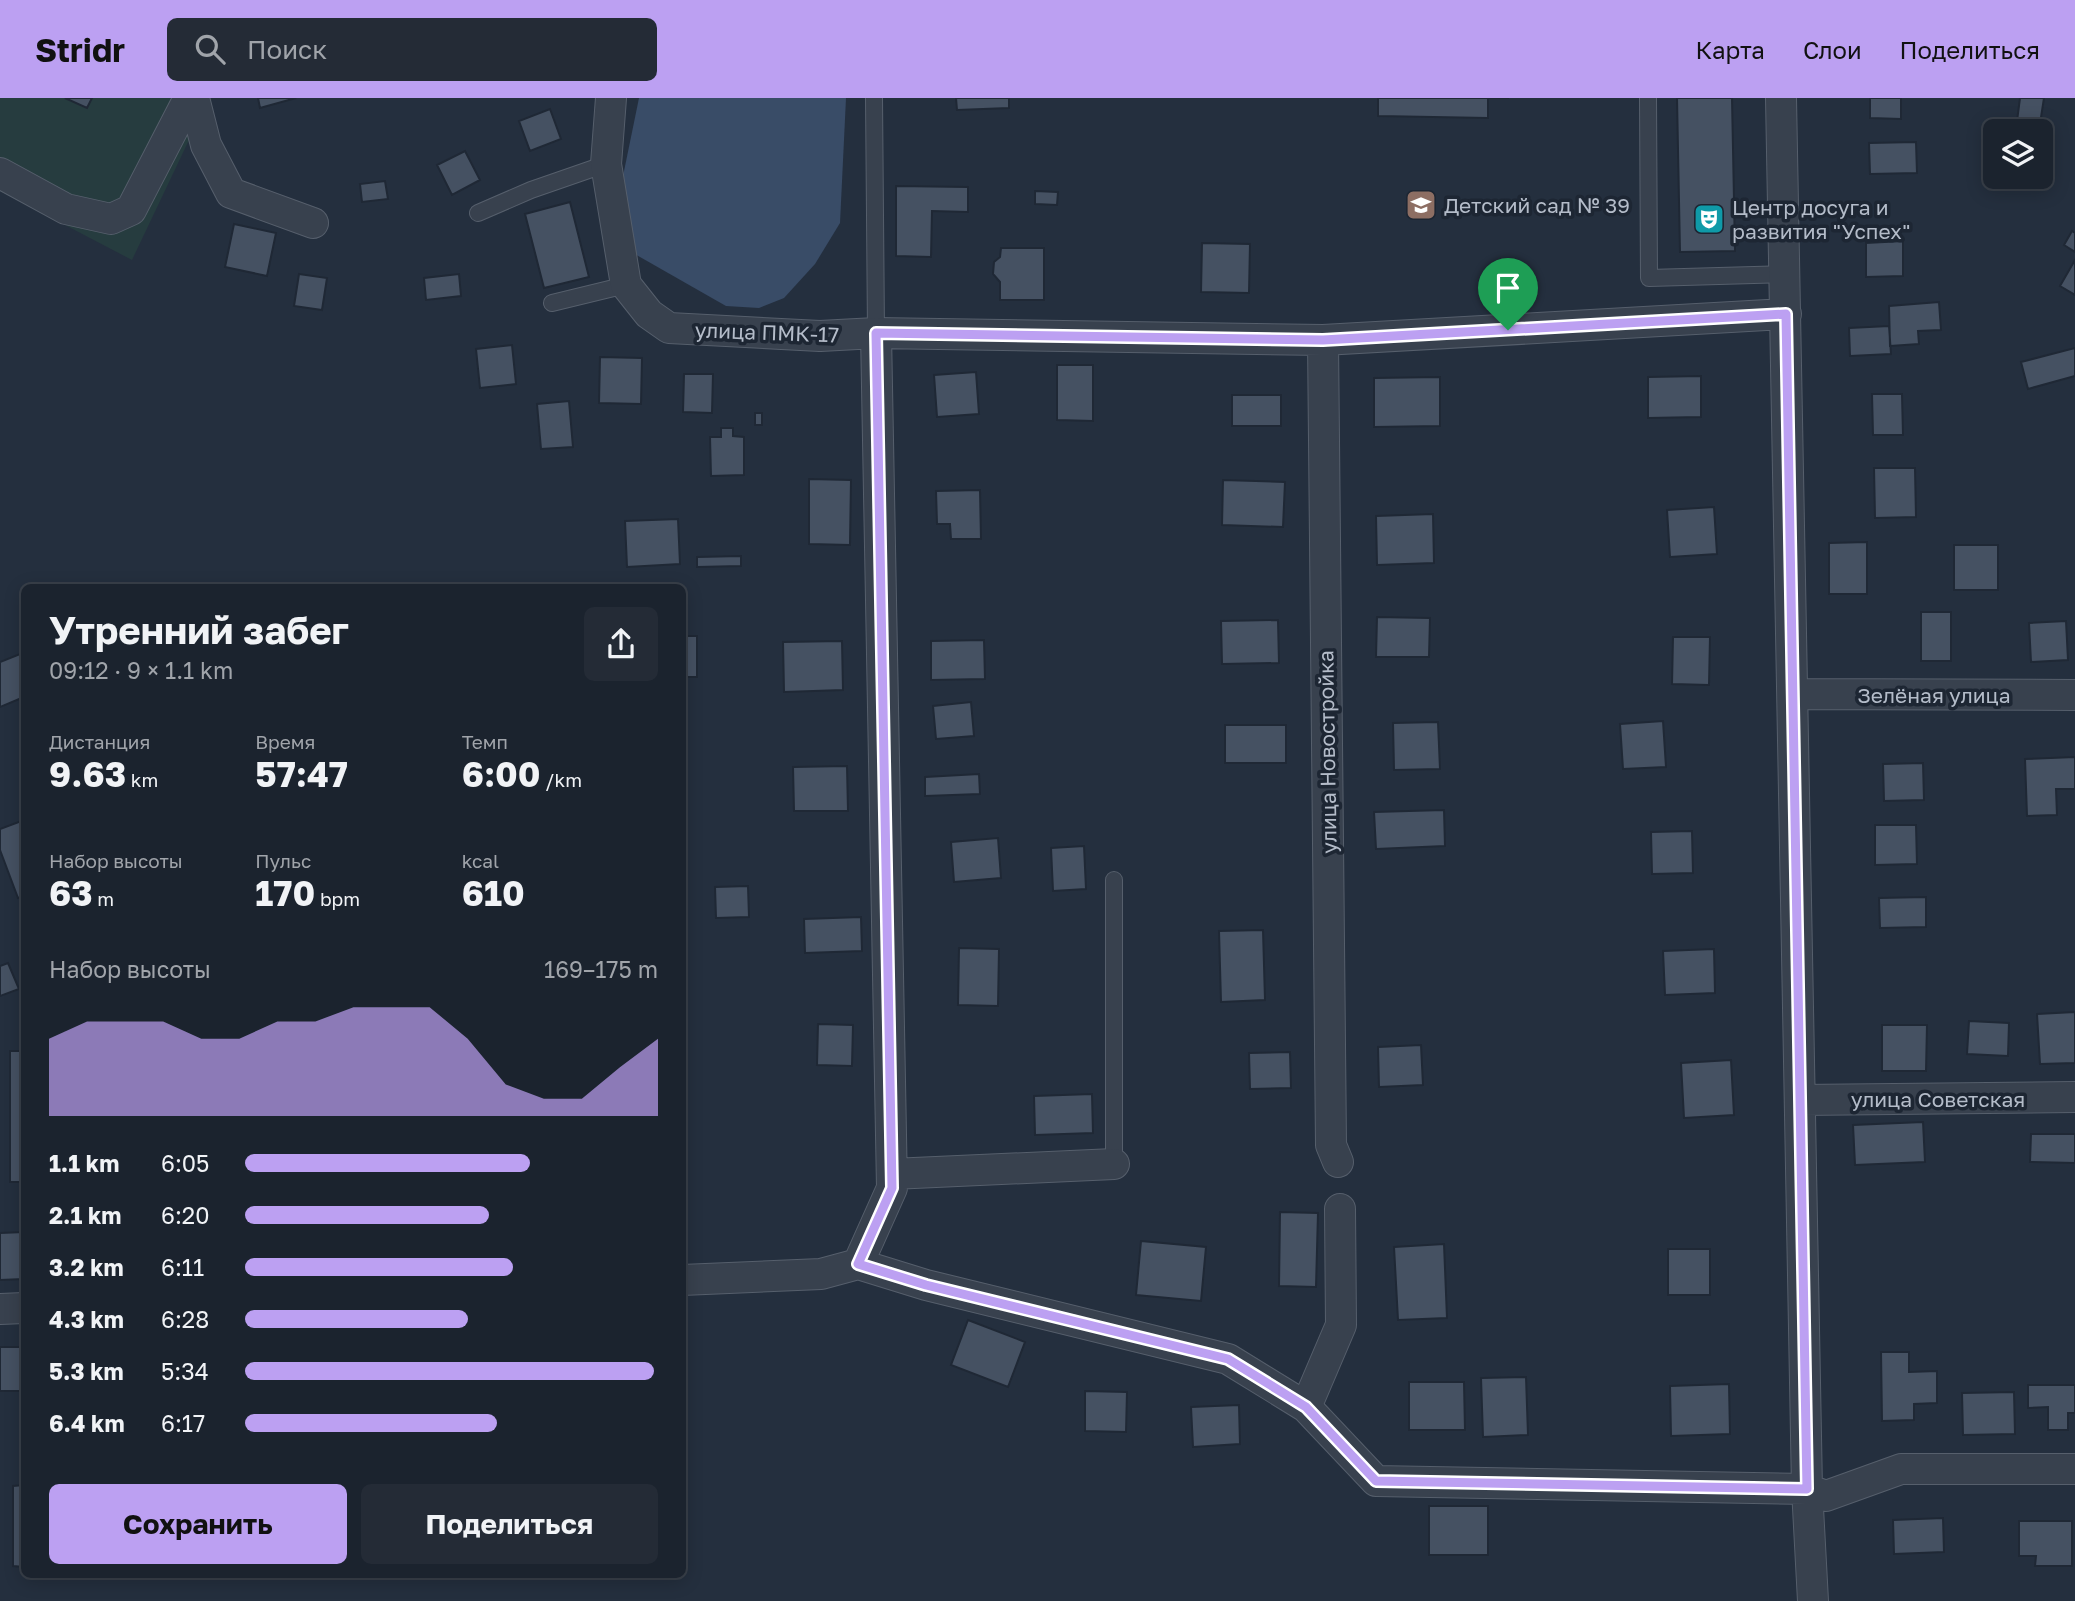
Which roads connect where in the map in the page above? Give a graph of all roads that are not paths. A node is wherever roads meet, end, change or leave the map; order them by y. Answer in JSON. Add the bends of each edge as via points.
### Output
{"nodes":[{"id":1,"x":192,"y":98,"type":"edge"},
{"id":2,"x":611,"y":98,"type":"edge"},
{"id":3,"x":874,"y":98,"type":"edge"},
{"id":4,"x":1648,"y":98,"type":"edge"},
{"id":5,"x":1781,"y":98,"type":"edge"},
{"id":6,"x":607,"y":164,"type":"junction"},
{"id":7,"x":0,"y":173,"type":"edge"},
{"id":8,"x":478,"y":213,"type":"dead end"},
{"id":9,"x":313,"y":223,"type":"dead end"},
{"id":10,"x":1785,"y":274,"type":"junction"},
{"id":11,"x":626,"y":285,"type":"junction"},
{"id":12,"x":552,"y":303,"type":"dead end"},
{"id":13,"x":1786,"y":314,"type":"junction"},
{"id":14,"x":876,"y":333,"type":"junction"},
{"id":15,"x":1323,"y":340,"type":"junction"},
{"id":16,"x":1793,"y":694,"type":"junction"},
{"id":17,"x":2075,"y":695,"type":"edge"},
{"id":18,"x":1114,"y":880,"type":"dead end"},
{"id":19,"x":2075,"y":1097,"type":"edge"},
{"id":20,"x":1801,"y":1100,"type":"junction"},
{"id":21,"x":1338,"y":1162,"type":"dead end"},
{"id":22,"x":1114,"y":1164,"type":"joint"},
{"id":23,"x":892,"y":1174,"type":"junction"},
{"id":24,"x":1340,"y":1209,"type":"dead end"},
{"id":25,"x":858,"y":1264,"type":"junction"},
{"id":26,"x":686,"y":1280,"type":"edge"},
{"id":27,"x":0,"y":1308,"type":"edge"},
{"id":28,"x":21,"y":1308,"type":"edge"},
{"id":29,"x":1306,"y":1407,"type":"junction"},
{"id":30,"x":2075,"y":1469,"type":"edge"},
{"id":31,"x":1807,"y":1489,"type":"junction"},
{"id":32,"x":1813,"y":1601,"type":"edge"}],
"edges":[{"from":1,"to":7,"type":"street","via":[[131,210],[111,219],[66,209]]},
{"from":1,"to":9,"type":"street","via":[[206,145],[231,193]]},
{"from":2,"to":6,"type":"street","name":"улица ПМК-17"},
{"from":3,"to":14,"type":"lane"},
{"from":4,"to":10,"type":"lane","via":[[1649,278]]},
{"from":5,"to":10,"type":"street"},
{"from":6,"to":8,"type":"lane"},
{"from":6,"to":11,"type":"street","name":"улица ПМК-17"},
{"from":10,"to":13,"type":"street"},
{"from":11,"to":12,"type":"lane"},
{"from":11,"to":14,"type":"street","name":"улица ПМК-17","via":[[649,314],[669,328],[820,336]]},
{"from":13,"to":15,"type":"street","name":"улица ПМК-17"},
{"from":13,"to":16,"type":"street"},
{"from":14,"to":15,"type":"street","name":"улица ПМК-17"},
{"from":14,"to":23,"type":"street"},
{"from":15,"to":21,"type":"street","name":"улица Новостройка","via":[[1331,1145]]},
{"from":16,"to":17,"type":"street","name":"Зелёная улица"},
{"from":16,"to":20,"type":"street"},
{"from":18,"to":22,"type":"lane"},
{"from":19,"to":20,"type":"street","name":"улица Советская"},
{"from":20,"to":31,"type":"street"},
{"from":22,"to":23,"type":"street"},
{"from":23,"to":25,"type":"street","via":[[892,1188]]},
{"from":24,"to":29,"type":"street","via":[[1341,1325]]},
{"from":25,"to":26,"type":"street","via":[[821,1274]]},
{"from":25,"to":29,"type":"street","via":[[939,1289],[1228,1359]]},
{"from":27,"to":28,"type":"street"},
{"from":29,"to":31,"type":"street","via":[[1376,1481]]},
{"from":30,"to":31,"type":"street","via":[[1901,1469],[1826,1496]]},
{"from":31,"to":32,"type":"street"}]}
